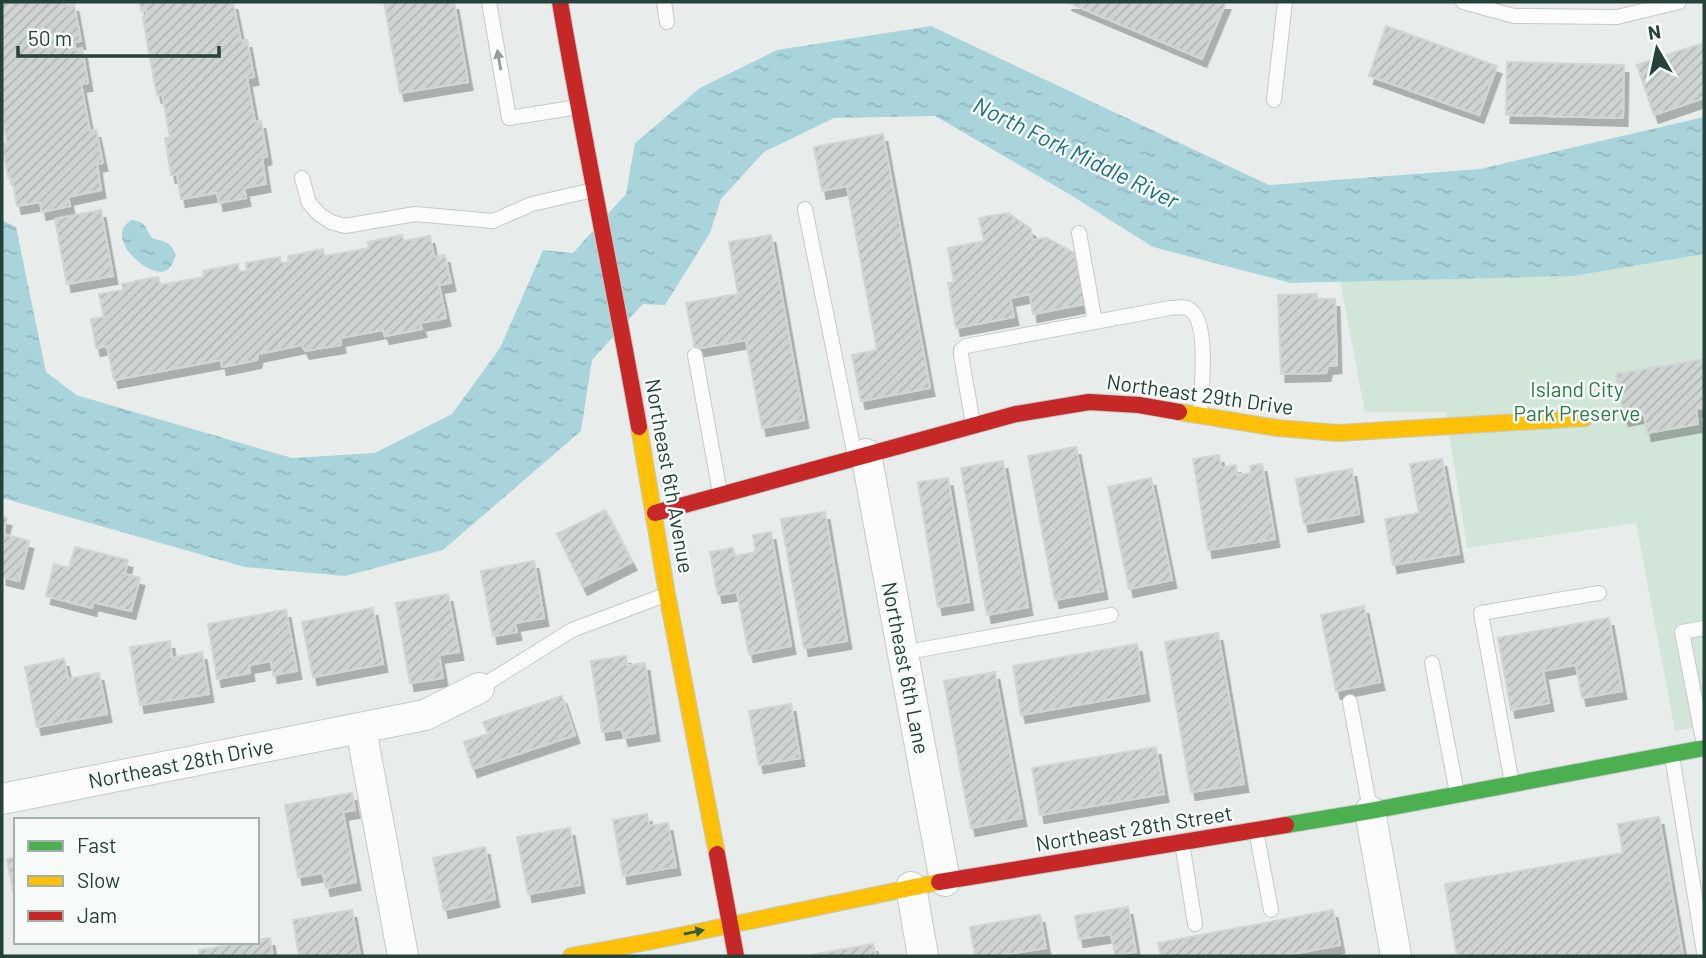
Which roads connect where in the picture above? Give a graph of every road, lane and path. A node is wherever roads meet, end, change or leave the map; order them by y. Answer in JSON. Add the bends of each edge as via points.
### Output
{"nodes":[{"id":1,"x":489,"y":2,"type":"edge"},
{"id":2,"x":560,"y":2,"type":"edge"},
{"id":3,"x":664,"y":2,"type":"edge"},
{"id":4,"x":1285,"y":2,"type":"edge"},
{"id":5,"x":1679,"y":2,"type":"edge"},
{"id":6,"x":1471,"y":3,"type":"edge"},
{"id":7,"x":667,"y":22,"type":"dead end"},
{"id":8,"x":1273,"y":100,"type":"dead end"},
{"id":9,"x":578,"y":107,"type":"junction"},
{"id":10,"x":302,"y":178,"type":"dead end"},
{"id":11,"x":595,"y":193,"type":"junction"},
{"id":12,"x":806,"y":209,"type":"dead end"},
{"id":13,"x":1079,"y":233,"type":"dead end"},
{"id":14,"x":1095,"y":322,"type":"junction"},
{"id":15,"x":695,"y":355,"type":"dead end"},
{"id":16,"x":1200,"y":415,"type":"junction"},
{"id":17,"x":1585,"y":418,"type":"dead end"},
{"id":18,"x":974,"y":425,"type":"junction"},
{"id":19,"x":860,"y":456,"type":"junction"},
{"id":20,"x":720,"y":495,"type":"junction"},
{"id":21,"x":655,"y":513,"type":"junction"},
{"id":22,"x":1599,"y":593,"type":"dead end"},
{"id":23,"x":667,"y":594,"type":"junction"},
{"id":24,"x":1111,"y":615,"type":"dead end"},
{"id":25,"x":1704,"y":628,"type":"edge"},
{"id":26,"x":902,"y":653,"type":"junction"},
{"id":27,"x":1432,"y":663,"type":"dead end"},
{"id":28,"x":480,"y":688,"type":"joint"},
{"id":29,"x":1350,"y":702,"type":"dead end"},
{"id":30,"x":360,"y":729,"type":"junction"},
{"id":31,"x":1704,"y":747,"type":"edge"},
{"id":32,"x":1672,"y":754,"type":"junction"},
{"id":33,"x":1512,"y":784,"type":"junction"},
{"id":34,"x":1457,"y":794,"type":"junction"},
{"id":35,"x":2,"y":799,"type":"edge"},
{"id":36,"x":1370,"y":811,"type":"junction"},
{"id":37,"x":1256,"y":830,"type":"junction"},
{"id":38,"x":1182,"y":842,"type":"junction"},
{"id":39,"x":945,"y":881,"type":"junction"},
{"id":40,"x":911,"y":887,"type":"junction"},
{"id":41,"x":1271,"y":910,"type":"dead end"},
{"id":42,"x":730,"y":924,"type":"junction"},
{"id":43,"x":1195,"y":925,"type":"dead end"},
{"id":44,"x":1704,"y":952,"type":"edge"},
{"id":45,"x":403,"y":956,"type":"edge"},
{"id":46,"x":571,"y":956,"type":"edge"},
{"id":47,"x":736,"y":956,"type":"edge"},
{"id":48,"x":923,"y":956,"type":"edge"},
{"id":49,"x":1396,"y":956,"type":"edge"}],
"edges":[{"from":9,"to":1,"type":"lane","one_way":true,"via":[[509,118]]},
{"from":2,"to":9,"type":"street","name":"Northeast 6th Avenue"},
{"from":3,"to":7,"type":"lane"},
{"from":4,"to":8,"type":"lane"},
{"from":5,"to":6,"type":"lane","via":[[1617,17],[1514,16]]},
{"from":9,"to":11,"type":"street","name":"Northeast 6th Avenue"},
{"from":10,"to":11,"type":"lane","via":[[309,203],[331,222],[345,226],[415,214],[493,221],[532,204]]},
{"from":11,"to":21,"type":"street","name":"Northeast 6th Avenue"},
{"from":12,"to":19,"type":"lane"},
{"from":13,"to":14,"type":"lane"},
{"from":14,"to":16,"type":"lane","via":[[1170,308],[1186,307],[1194,312],[1203,355]]},
{"from":14,"to":18,"type":"lane","via":[[966,346],[961,351]]},
{"from":15,"to":20,"type":"lane"},
{"from":16,"to":17,"type":"street","name":"Northeast 29th Drive","via":[[1338,433]]},
{"from":16,"to":18,"type":"street","name":"Northeast 29th Drive","via":[[1090,402]]},
{"from":18,"to":19,"type":"street","name":"Northeast 29th Drive"},
{"from":19,"to":20,"type":"street","name":"Northeast 29th Drive"},
{"from":19,"to":26,"type":"street","name":"Northeast 6th Lane"},
{"from":20,"to":21,"type":"street","name":"Northeast 29th Drive"},
{"from":21,"to":23,"type":"street","name":"Northeast 6th Avenue"},
{"from":22,"to":33,"type":"lane","via":[[1481,613]]},
{"from":23,"to":28,"type":"lane","via":[[572,630]]},
{"from":23,"to":42,"type":"street","name":"Northeast 6th Avenue"},
{"from":24,"to":26,"type":"lane"},
{"from":25,"to":31,"type":"lane","via":[[1682,632]]},
{"from":26,"to":39,"type":"street","name":"Northeast 6th Lane"},
{"from":27,"to":34,"type":"lane"},
{"from":28,"to":30,"type":"street","name":"Northeast 28th Drive","via":[[425,715]]},
{"from":29,"to":36,"type":"lane"},
{"from":30,"to":35,"type":"street","name":"Northeast 28th Drive"},
{"from":30,"to":45,"type":"street"},
{"from":31,"to":32,"type":"street","name":"Northeast 28th Street"},
{"from":32,"to":33,"type":"street","name":"Northeast 28th Street"},
{"from":32,"to":44,"type":"lane"},
{"from":33,"to":34,"type":"street","name":"Northeast 28th Street"},
{"from":34,"to":36,"type":"street","name":"Northeast 28th Street"},
{"from":36,"to":37,"type":"street","name":"Northeast 28th Street"},
{"from":36,"to":49,"type":"street"},
{"from":37,"to":38,"type":"street","name":"Northeast 28th Street"},
{"from":37,"to":41,"type":"lane"},
{"from":38,"to":39,"type":"street","name":"Northeast 28th Street"},
{"from":38,"to":43,"type":"lane"},
{"from":39,"to":40,"type":"street","name":"Northeast 28th Street"},
{"from":40,"to":42,"type":"street","name":"Northeast 28th Street"},
{"from":40,"to":48,"type":"street"},
{"from":46,"to":42,"type":"street","name":"Northeast 28th Street","one_way":true},
{"from":42,"to":47,"type":"street","name":"Northeast 6th Avenue"}]}
